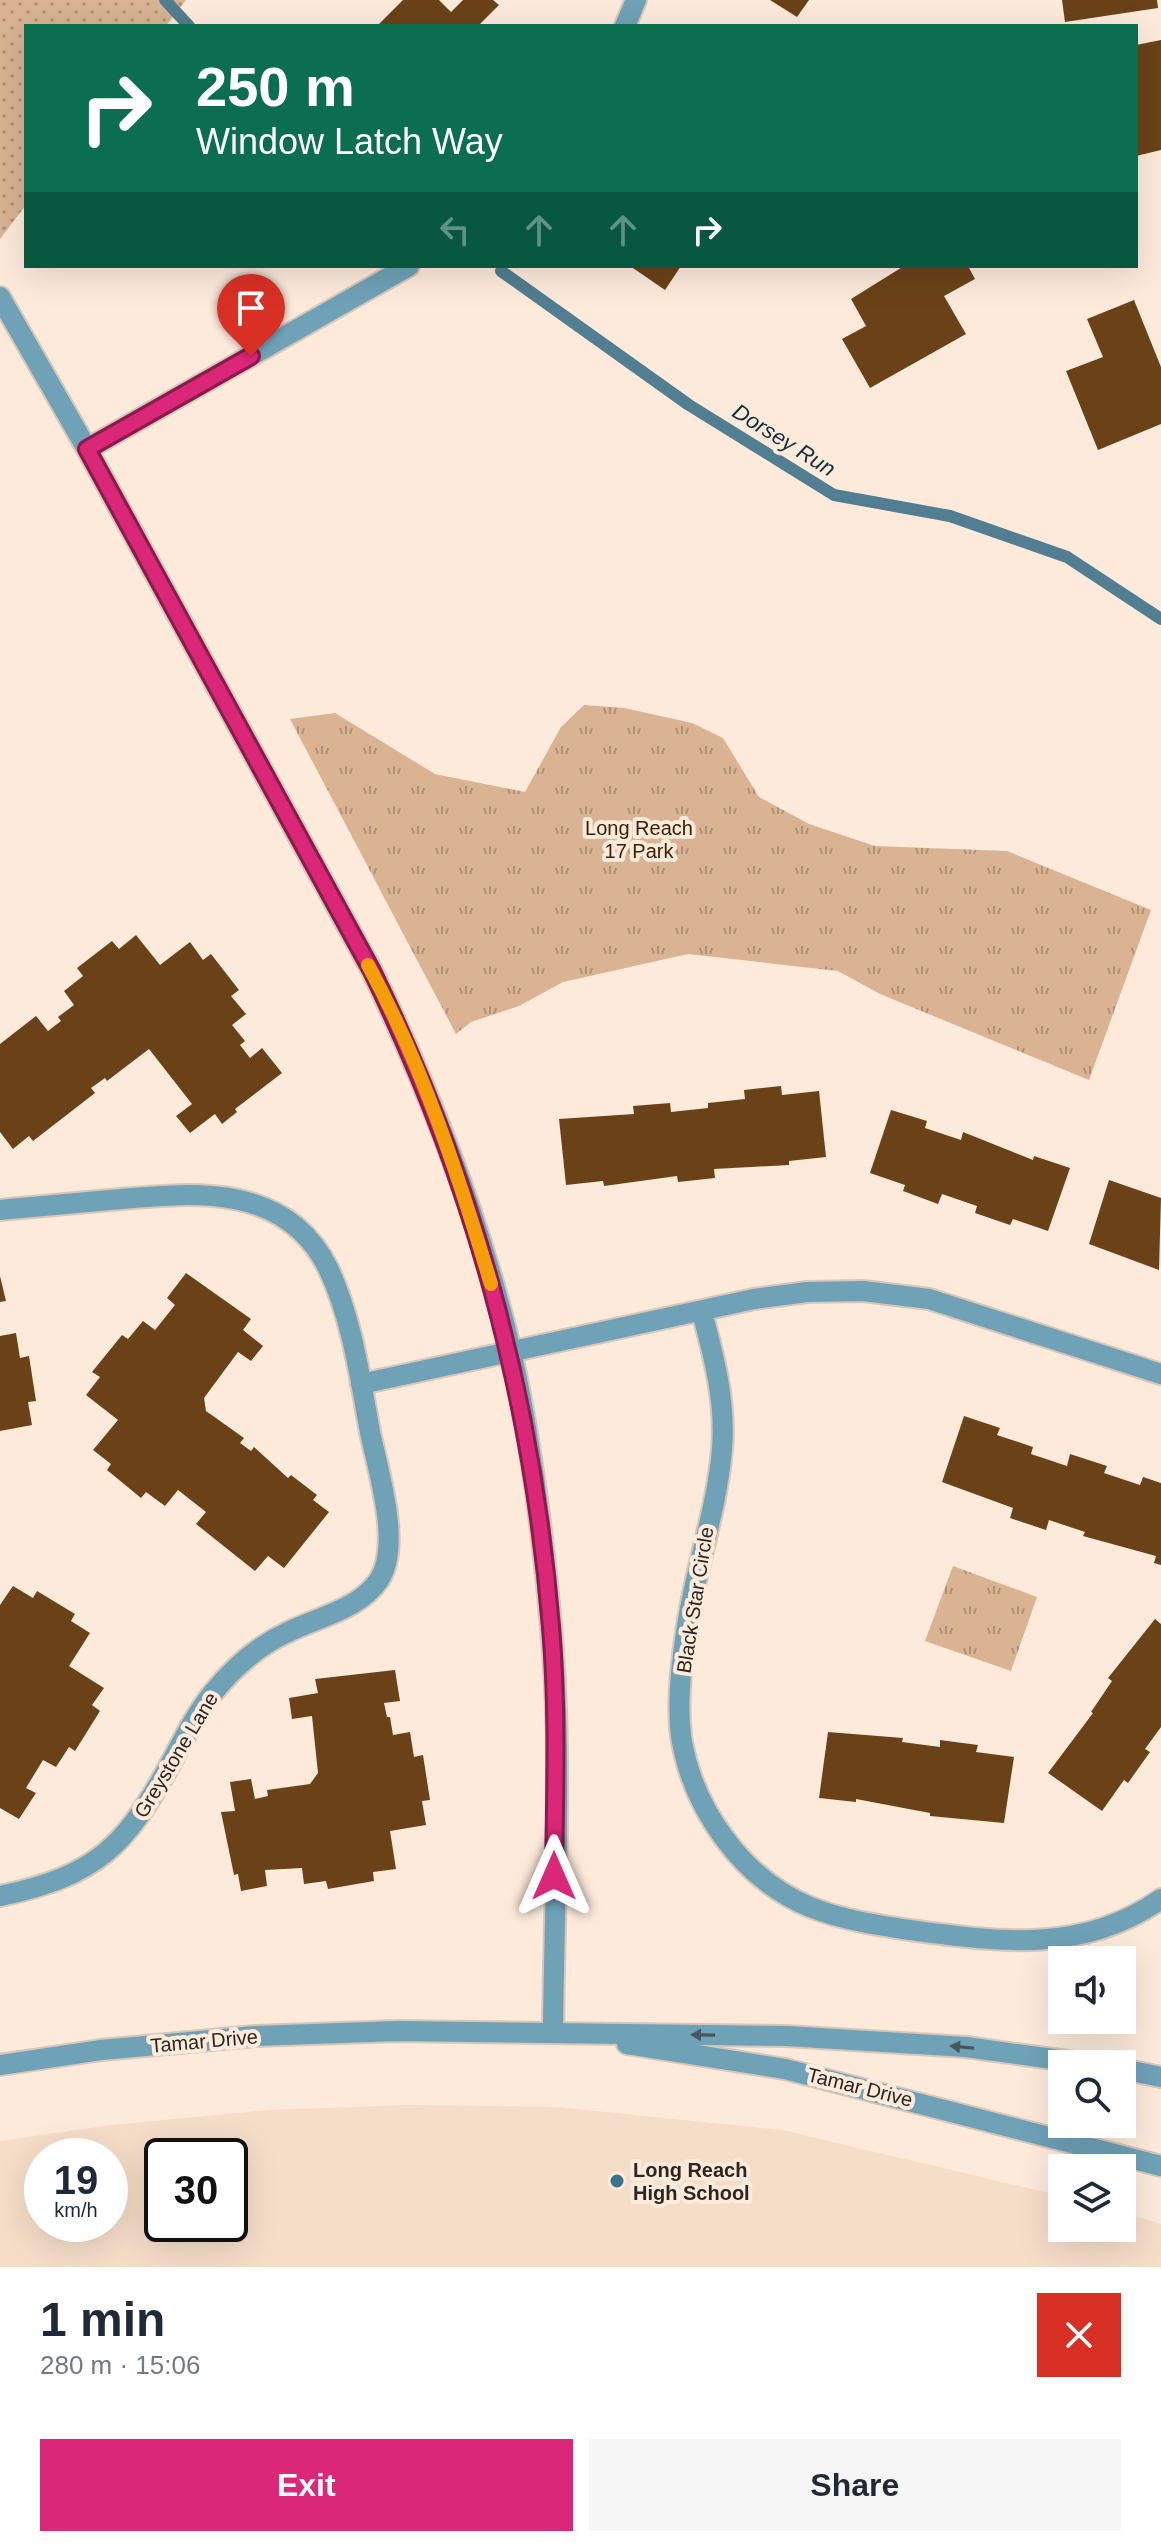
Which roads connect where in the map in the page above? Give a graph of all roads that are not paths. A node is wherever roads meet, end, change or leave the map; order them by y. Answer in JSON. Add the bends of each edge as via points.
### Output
{"nodes":[{"id":1,"x":636,"y":0,"type":"edge"},
{"id":2,"x":626,"y":24,"type":"edge"},
{"id":3,"x":405,"y":268,"type":"edge"},
{"id":4,"x":0,"y":297,"type":"edge"},
{"id":5,"x":87,"y":449,"type":"junction"},
{"id":6,"x":0,"y":1210,"type":"edge"},
{"id":7,"x":702,"y":1312,"type":"junction"},
{"id":8,"x":511,"y":1351,"type":"junction"},
{"id":9,"x":1161,"y":1374,"type":"edge"},
{"id":10,"x":361,"y":1384,"type":"junction"},
{"id":11,"x":0,"y":1896,"type":"edge"},
{"id":12,"x":1161,"y":1899,"type":"edge"},
{"id":13,"x":553,"y":2032,"type":"junction"},
{"id":14,"x":1048,"y":2059,"type":"edge"},
{"id":15,"x":0,"y":2065,"type":"edge"},
{"id":16,"x":1136,"y":2072,"type":"edge"},
{"id":17,"x":1161,"y":2077,"type":"edge"},
{"id":18,"x":1161,"y":2166,"type":"edge"}],
"edges":[{"from":1,"to":2,"type":"street"},
{"from":3,"to":5,"type":"street"},
{"from":4,"to":5,"type":"street"},
{"from":5,"to":8,"type":"street","via":[[372,971],[414,1058],[453,1157]]},
{"from":6,"to":10,"type":"street","name":"Greystone Lane","via":[[182,1193],[221,1195],[275,1211],[299,1229],[327,1267]]},
{"from":7,"to":8,"type":"street"},
{"from":7,"to":9,"type":"street","via":[[807,1292],[863,1291],[929,1299]]},
{"from":7,"to":12,"type":"street","name":"Black Star Circle","via":[[722,1405],[722,1450],[686,1632],[681,1734],[689,1774],[736,1852],[766,1883],[809,1907],[859,1923],[991,1941],[1036,1942],[1076,1935],[1116,1924]]},
{"from":8,"to":10,"type":"street"},
{"from":8,"to":13,"type":"street","via":[[552,1629]]},
{"from":10,"to":11,"type":"street","name":"Greystone Lane","via":[[387,1521],[390,1551],[381,1578],[363,1597],[285,1633],[227,1675],[203,1705],[144,1812],[120,1843],[65,1879]]},
{"from":14,"to":13,"type":"street","name":"Tamar Drive","one_way":true,"via":[[951,2046],[787,2036]]},
{"from":13,"to":15,"type":"street","name":"Tamar Drive","via":[[255,2036]]},
{"from":13,"to":18,"type":"street","name":"Tamar Drive","via":[[785,2069]]},
{"from":16,"to":17,"type":"street"}]}
